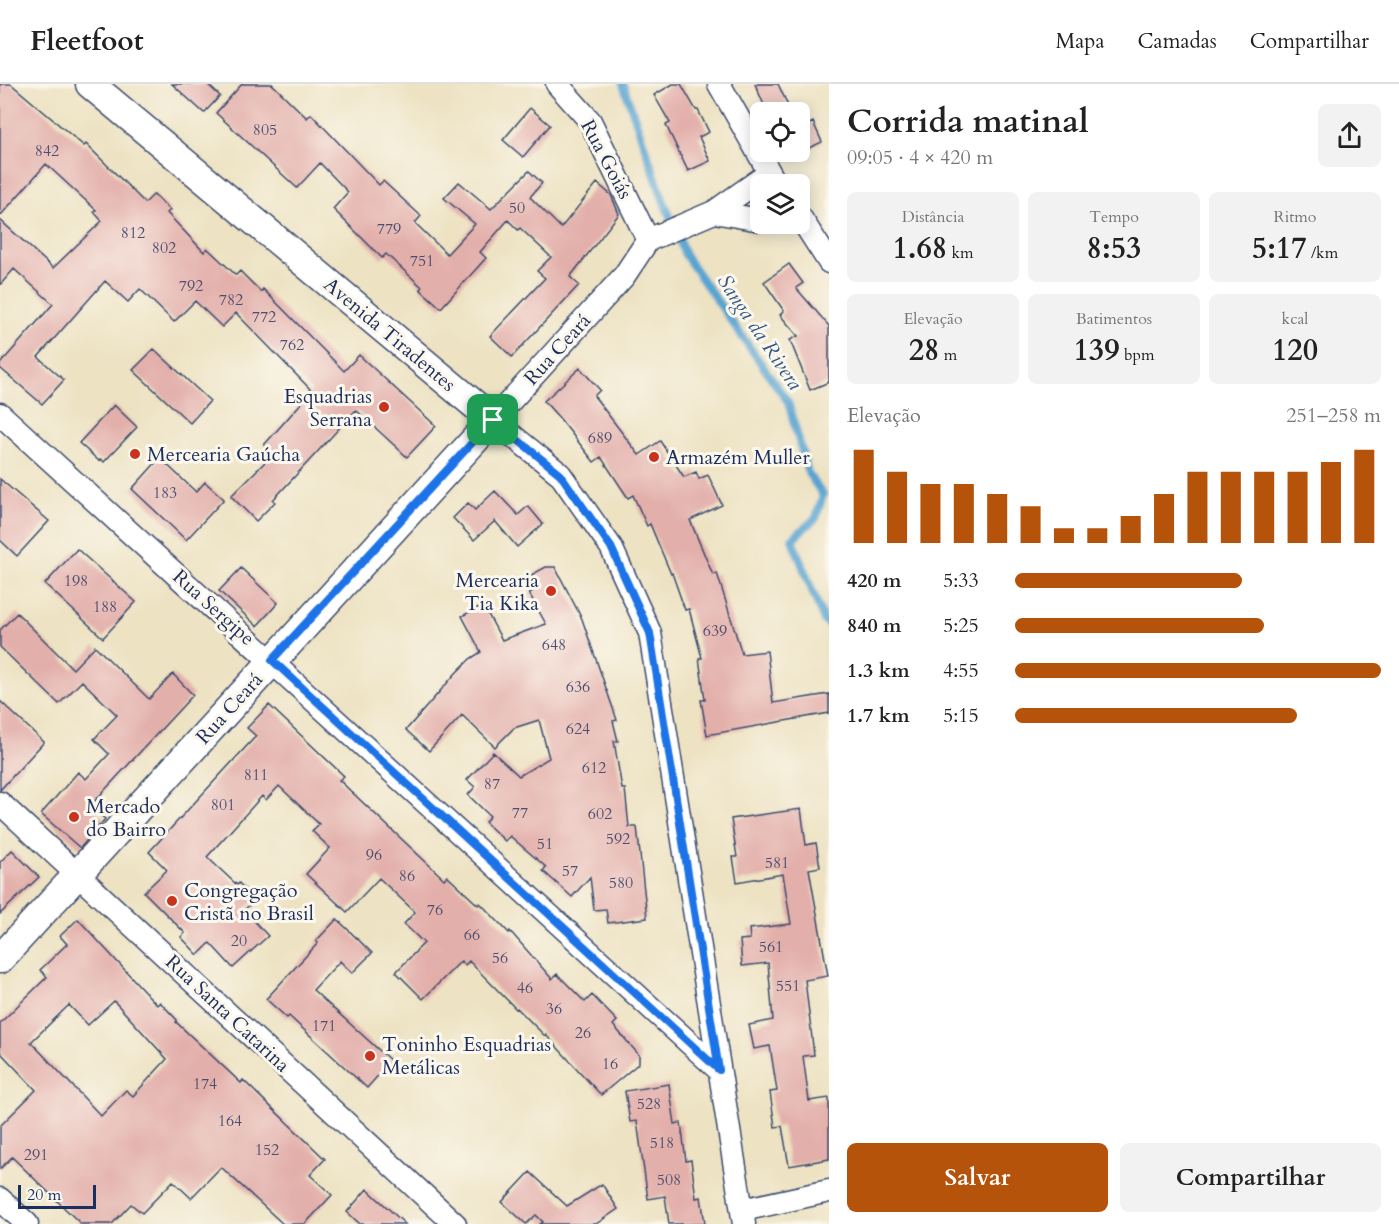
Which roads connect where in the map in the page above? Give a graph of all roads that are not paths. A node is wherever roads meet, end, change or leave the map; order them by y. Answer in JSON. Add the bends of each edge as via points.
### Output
{"nodes":[{"id":1,"x":90,"y":84,"type":"edge"},
{"id":2,"x":556,"y":84,"type":"edge"},
{"id":3,"x":719,"y":84,"type":"edge"},
{"id":4,"x":769,"y":174,"type":"edge"},
{"id":5,"x":750,"y":192,"type":"edge"},
{"id":6,"x":714,"y":212,"type":"junction"},
{"id":7,"x":750,"y":218,"type":"edge"},
{"id":8,"x":810,"y":232,"type":"edge"},
{"id":9,"x":657,"y":236,"type":"junction"},
{"id":10,"x":829,"y":262,"type":"edge"},
{"id":11,"x":0,"y":414,"type":"edge"},
{"id":12,"x":493,"y":420,"type":"junction"},
{"id":13,"x":272,"y":660,"type":"junction"},
{"id":14,"x":0,"y":803,"type":"edge"},
{"id":15,"x":79,"y":875,"type":"junction"},
{"id":16,"x":0,"y":959,"type":"edge"},
{"id":17,"x":719,"y":1070,"type":"junction"},
{"id":18,"x":829,"y":1191,"type":"edge"},
{"id":19,"x":0,"y":1199,"type":"edge"},
{"id":20,"x":743,"y":1217,"type":"edge"},
{"id":21,"x":27,"y":1224,"type":"edge"},
{"id":22,"x":456,"y":1224,"type":"edge"}],
"edges":[{"from":1,"to":12,"type":"street","name":"Avenida Tiradentes"},
{"from":2,"to":9,"type":"street","name":"Rua Goiás","via":[[590,121]]},
{"from":3,"to":4,"type":"street"},
{"from":5,"to":6,"type":"street"},
{"from":6,"to":7,"type":"street"},
{"from":6,"to":9,"type":"street"},
{"from":8,"to":10,"type":"street"},
{"from":9,"to":12,"type":"street","name":"Rua Ceará"},
{"from":11,"to":13,"type":"street","name":"Rua Sergipe"},
{"from":12,"to":13,"type":"street","name":"Rua Ceará"},
{"from":12,"to":17,"type":"street","name":"Avenida Tiradentes","via":[[560,474],[611,547],[650,633]]},
{"from":13,"to":15,"type":"street","name":"Rua Ceará"},
{"from":13,"to":17,"type":"street","name":"Rua Sergipe"},
{"from":14,"to":15,"type":"street","name":"Rua Santa Catarina"},
{"from":15,"to":16,"type":"street","name":"Rua Ceará"},
{"from":15,"to":22,"type":"street","name":"Rua Santa Catarina"},
{"from":17,"to":20,"type":"street","name":"Avenida Tiradentes"},
{"from":18,"to":20,"type":"street"},
{"from":19,"to":21,"type":"street"}]}
